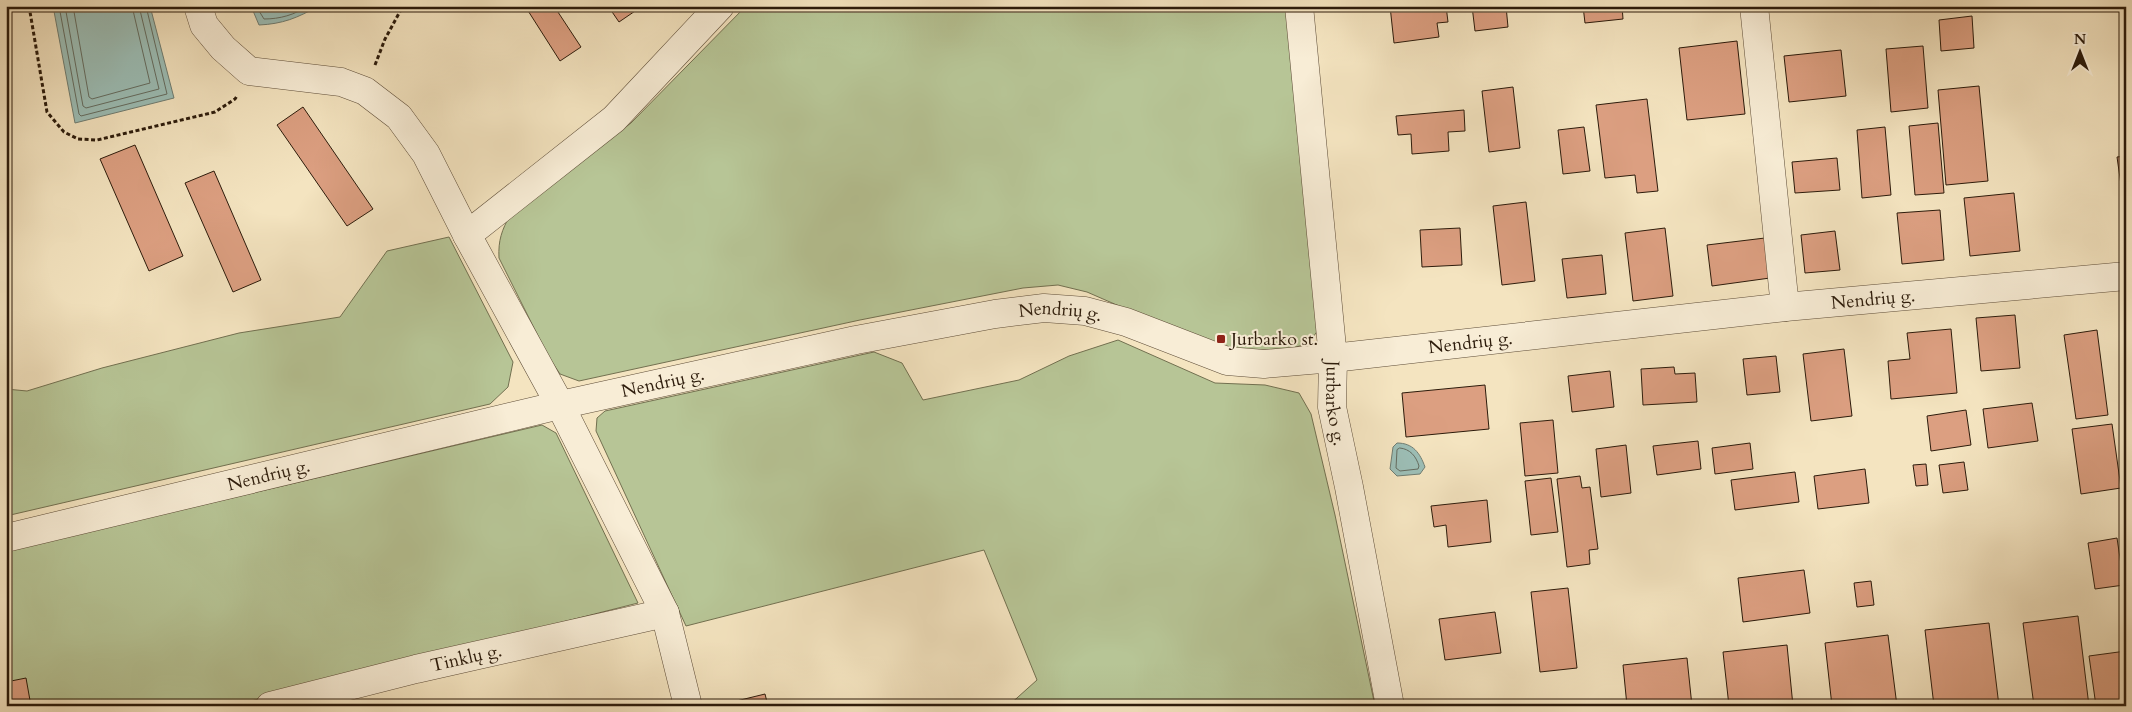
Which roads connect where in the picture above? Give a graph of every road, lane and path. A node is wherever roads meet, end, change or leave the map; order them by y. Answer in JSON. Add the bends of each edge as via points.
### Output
{"nodes":[{"id":1,"x":29,"y":6,"type":"edge"},
{"id":2,"x":198,"y":6,"type":"edge"},
{"id":3,"x":403,"y":6,"type":"edge"},
{"id":4,"x":720,"y":6,"type":"edge"},
{"id":5,"x":1299,"y":6,"type":"edge"},
{"id":6,"x":1754,"y":6,"type":"edge"},
{"id":7,"x":250,"y":71,"type":"junction"},
{"id":8,"x":365,"y":91,"type":"junction"},
{"id":9,"x":467,"y":235,"type":"junction"},
{"id":10,"x":2126,"y":276,"type":"edge"},
{"id":11,"x":1785,"y":306,"type":"junction"},
{"id":12,"x":1333,"y":358,"type":"junction"},
{"id":13,"x":560,"y":405,"type":"junction"},
{"id":14,"x":6,"y":538,"type":"edge"},
{"id":15,"x":665,"y":613,"type":"junction"},
{"id":16,"x":270,"y":706,"type":"edge"},
{"id":17,"x":688,"y":706,"type":"edge"},
{"id":18,"x":1390,"y":706,"type":"edge"}],
"edges":[{"from":1,"to":7,"type":"path","via":[[47,112],[64,132],[78,138],[97,140],[214,112],[235,99]]},
{"from":2,"to":7,"type":"street","via":[[204,25],[223,48]]},
{"from":3,"to":8,"type":"path","via":[[385,40]]},
{"from":4,"to":9,"type":"street","via":[[614,119]]},
{"from":5,"to":12,"type":"street","name":"Jurbarko g."},
{"from":6,"to":11,"type":"street"},
{"from":7,"to":8,"type":"street","via":[[341,82]]},
{"from":8,"to":9,"type":"street","via":[[399,117],[426,154]]},
{"from":9,"to":13,"type":"street"},
{"from":10,"to":11,"type":"street","name":"Nendrių g."},
{"from":11,"to":12,"type":"street","name":"Nendrių g."},
{"from":12,"to":13,"type":"street","name":"Nendrių g.","via":[[1264,364],[1227,361],[1126,322],[1085,311],[1044,308],[856,340]]},
{"from":12,"to":18,"type":"street","name":"Jurbarko g.","via":[[1332,407]]},
{"from":13,"to":14,"type":"street","name":"Nendrių g."},
{"from":13,"to":15,"type":"street"},
{"from":15,"to":16,"type":"street","name":"Tinklų g.","via":[[416,669]]},
{"from":15,"to":17,"type":"street"}]}
